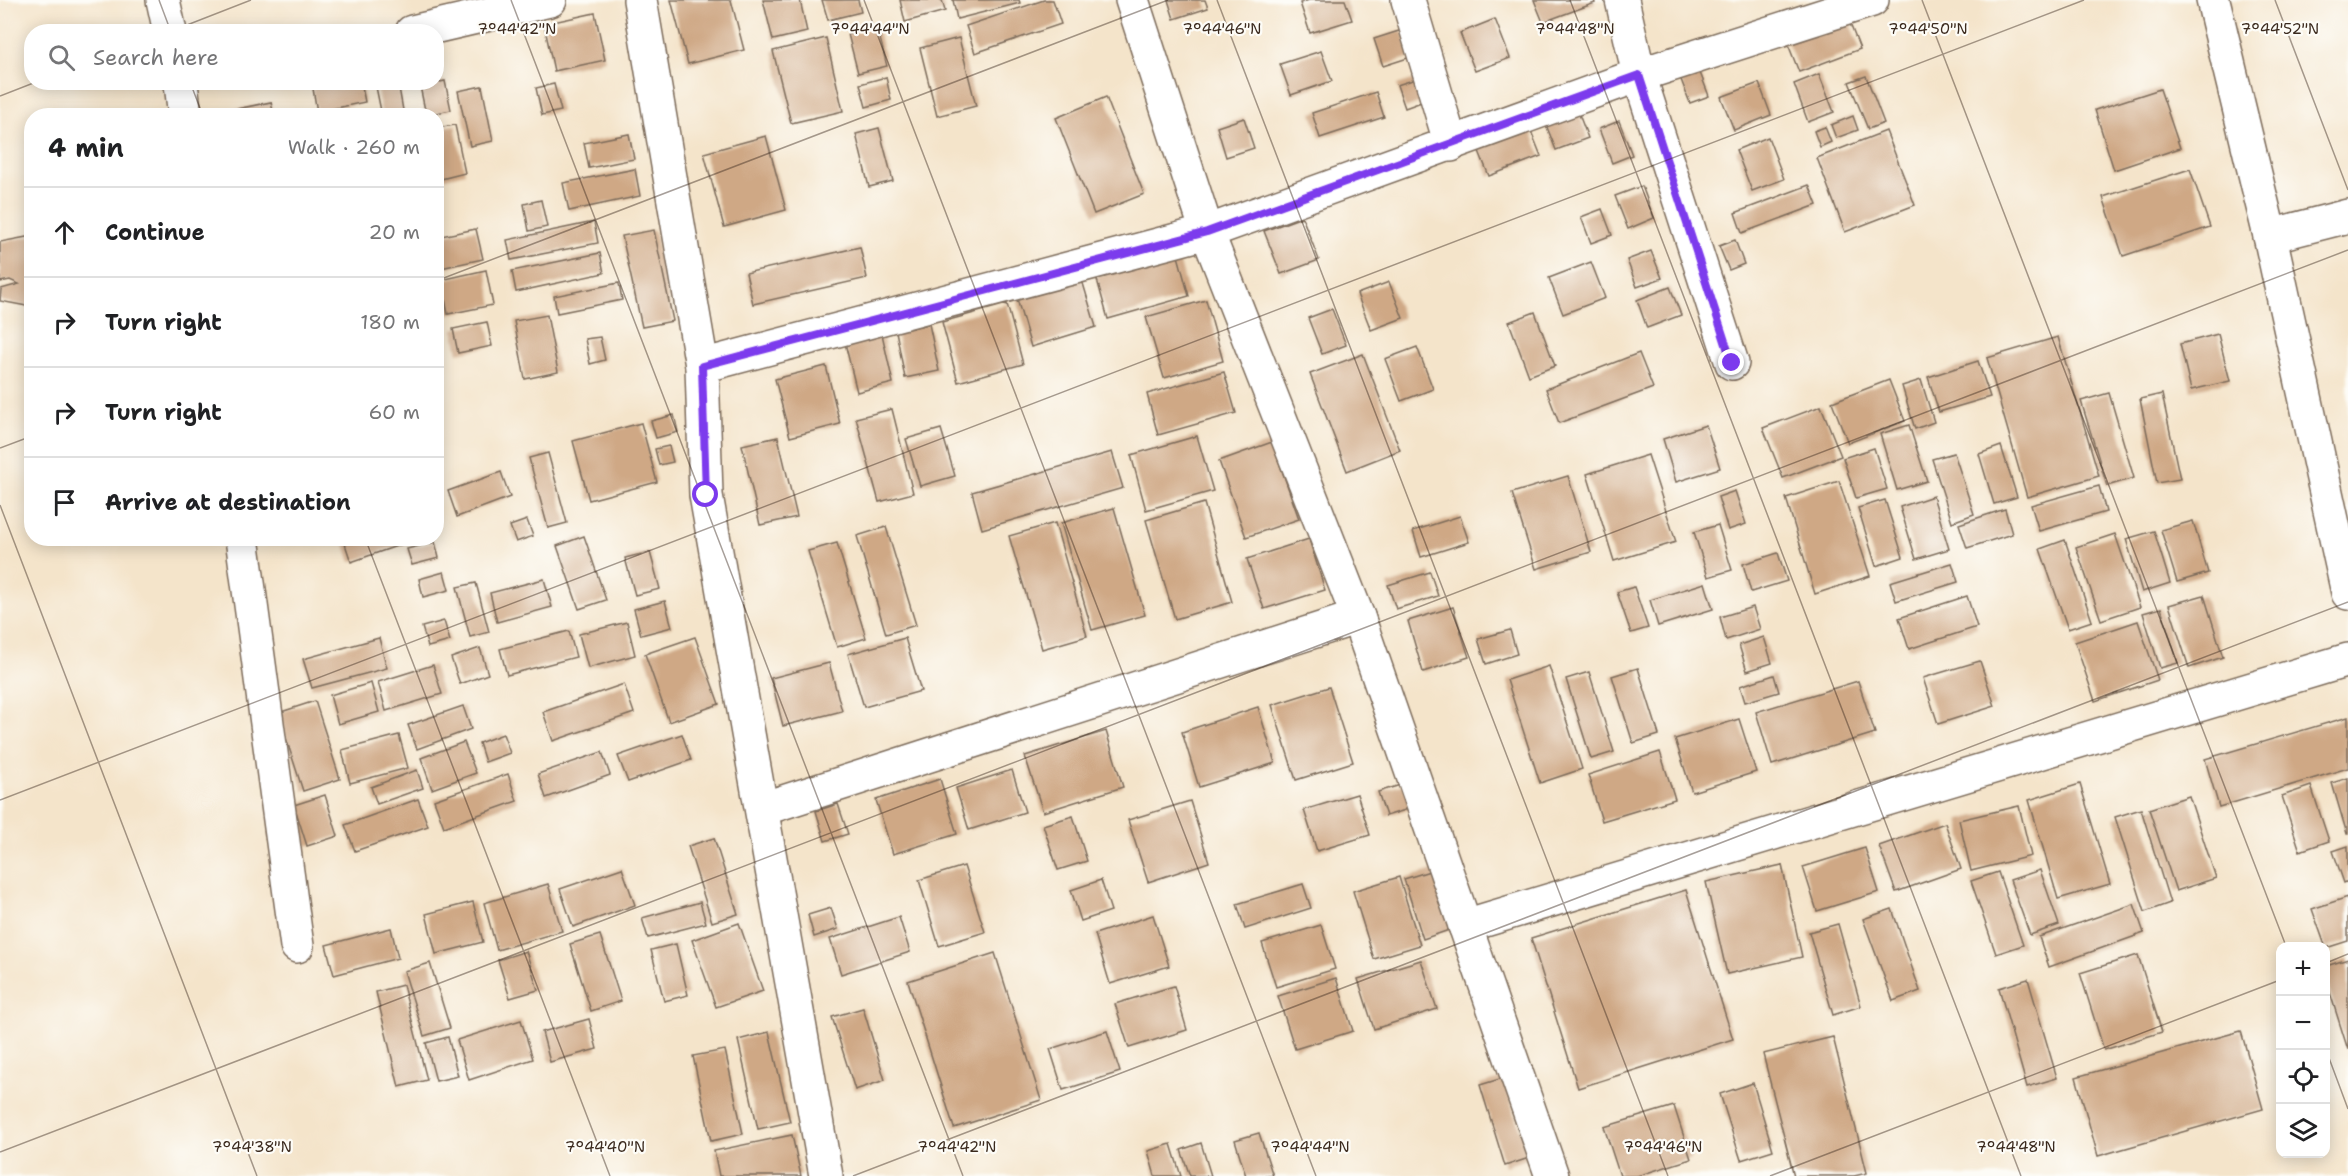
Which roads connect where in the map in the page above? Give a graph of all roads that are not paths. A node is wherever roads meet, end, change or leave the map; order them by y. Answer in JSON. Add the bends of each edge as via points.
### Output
{"nodes":[{"id":1,"x":163,"y":0,"type":"edge"},
{"id":2,"x":550,"y":0,"type":"edge"},
{"id":3,"x":640,"y":0,"type":"edge"},
{"id":4,"x":1132,"y":0,"type":"edge"},
{"id":5,"x":1408,"y":0,"type":"edge"},
{"id":6,"x":1622,"y":0,"type":"edge"},
{"id":7,"x":1872,"y":0,"type":"edge"},
{"id":8,"x":2213,"y":0,"type":"edge"},
{"id":9,"x":168,"y":24,"type":"edge"},
{"id":10,"x":444,"y":25,"type":"edge"},
{"id":11,"x":1639,"y":75,"type":"junction"},
{"id":12,"x":1451,"y":145,"type":"junction"},
{"id":13,"x":2348,"y":216,"type":"edge"},
{"id":14,"x":1207,"y":232,"type":"junction"},
{"id":15,"x":2270,"y":236,"type":"junction"},
{"id":16,"x":1732,"y":363,"type":"dead end"},
{"id":17,"x":702,"y":366,"type":"junction"},
{"id":18,"x":243,"y":546,"type":"edge"},
{"id":19,"x":2348,"y":593,"type":"edge"},
{"id":20,"x":1358,"y":617,"type":"junction"},
{"id":21,"x":2348,"y":660,"type":"edge"},
{"id":22,"x":762,"y":809,"type":"junction"},
{"id":23,"x":1465,"y":926,"type":"junction"},
{"id":24,"x":297,"y":946,"type":"dead end"},
{"id":25,"x":826,"y":1176,"type":"edge"},
{"id":26,"x":1552,"y":1176,"type":"edge"}],
"edges":[{"from":1,"to":9,"type":"street"},
{"from":2,"to":10,"type":"street"},
{"from":3,"to":17,"type":"street"},
{"from":4,"to":14,"type":"street"},
{"from":5,"to":12,"type":"street"},
{"from":6,"to":11,"type":"street"},
{"from":7,"to":11,"type":"street"},
{"from":8,"to":15,"type":"street"},
{"from":11,"to":12,"type":"street"},
{"from":11,"to":16,"type":"street"},
{"from":12,"to":14,"type":"street"},
{"from":13,"to":15,"type":"street"},
{"from":14,"to":17,"type":"street"},
{"from":14,"to":20,"type":"street"},
{"from":15,"to":19,"type":"street"},
{"from":17,"to":22,"type":"street","via":[[706,495]]},
{"from":18,"to":24,"type":"street"},
{"from":20,"to":22,"type":"street"},
{"from":20,"to":23,"type":"street"},
{"from":21,"to":23,"type":"street"},
{"from":22,"to":25,"type":"street"},
{"from":23,"to":26,"type":"street"}]}
